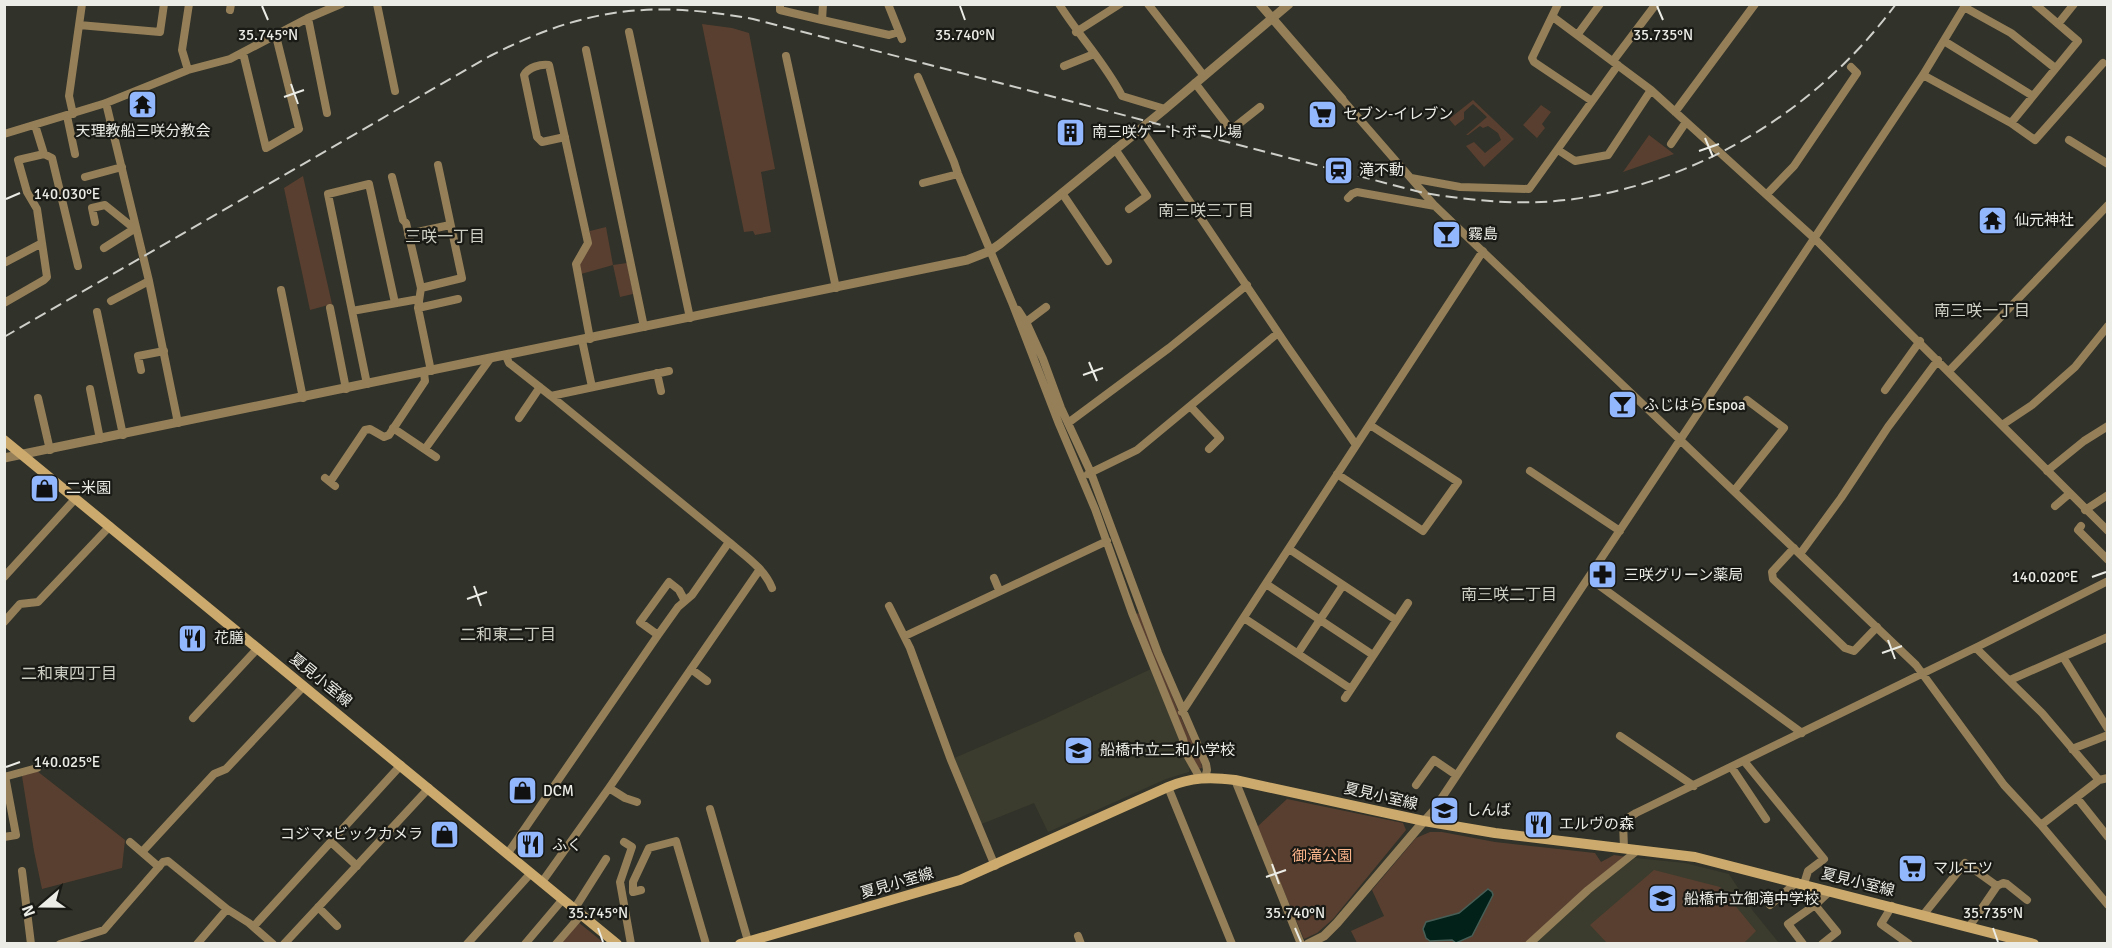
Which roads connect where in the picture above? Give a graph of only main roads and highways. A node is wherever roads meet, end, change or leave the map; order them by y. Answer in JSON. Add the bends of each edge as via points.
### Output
{"nodes":[{"id":1,"x":4,"y":440,"type":"edge"},
{"id":2,"x":744,"y":942,"type":"edge"},
{"id":3,"x":2032,"y":943,"type":"edge"},
{"id":4,"x":617,"y":944,"type":"edge"}],
"edges":[{"from":1,"to":4,"type":"main road","name":"夏見小室線"},
{"from":2,"to":3,"type":"main road","name":"夏見小室線","via":[[939,887],[995,866],[1168,787],[1203,778],[1235,780],[1495,834],[1695,857]]}]}
